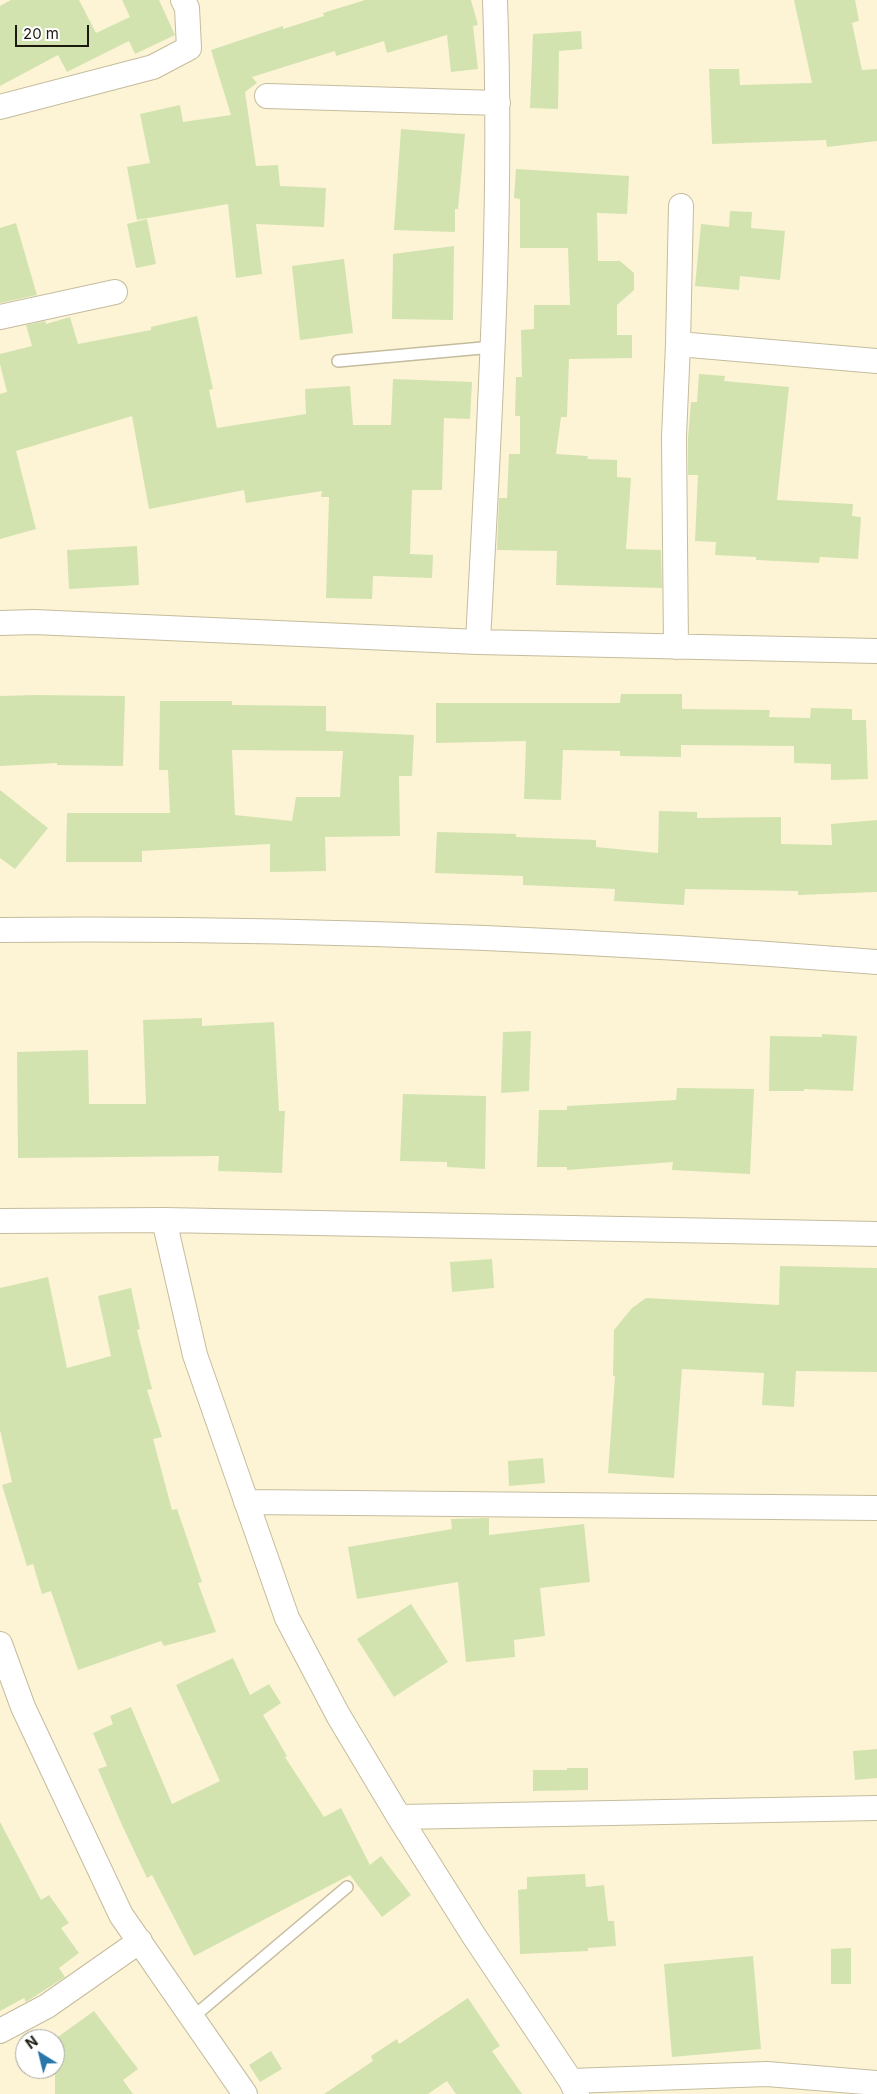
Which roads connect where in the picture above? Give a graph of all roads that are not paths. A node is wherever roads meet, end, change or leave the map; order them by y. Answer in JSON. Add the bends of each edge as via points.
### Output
{"nodes":[{"id":1,"x":183,"y":0,"type":"edge"},
{"id":2,"x":495,"y":0,"type":"edge"},
{"id":3,"x":267,"y":96,"type":"dead end"},
{"id":4,"x":498,"y":103,"type":"junction"},
{"id":5,"x":0,"y":107,"type":"edge"},
{"id":6,"x":681,"y":206,"type":"dead end"},
{"id":7,"x":114,"y":292,"type":"dead end"},
{"id":8,"x":0,"y":317,"type":"edge"},
{"id":9,"x":678,"y":344,"type":"junction"},
{"id":10,"x":493,"y":347,"type":"junction"},
{"id":11,"x":338,"y":361,"type":"dead end"},
{"id":12,"x":877,"y":361,"type":"edge"},
{"id":13,"x":0,"y":623,"type":"edge"},
{"id":14,"x":478,"y":642,"type":"junction"},
{"id":15,"x":676,"y":647,"type":"junction"},
{"id":16,"x":877,"y":651,"type":"edge"},
{"id":17,"x":0,"y":930,"type":"edge"},
{"id":18,"x":877,"y":962,"type":"edge"},
{"id":19,"x":164,"y":1220,"type":"junction"},
{"id":20,"x":0,"y":1221,"type":"edge"},
{"id":21,"x":877,"y":1234,"type":"edge"},
{"id":22,"x":246,"y":1502,"type":"junction"},
{"id":23,"x":877,"y":1508,"type":"edge"},
{"id":24,"x":0,"y":1644,"type":"edge"},
{"id":25,"x":877,"y":1808,"type":"edge"},
{"id":26,"x":398,"y":1817,"type":"junction"},
{"id":27,"x":347,"y":1887,"type":"dead end"},
{"id":28,"x":140,"y":1941,"type":"junction"},
{"id":29,"x":193,"y":2017,"type":"junction"},
{"id":30,"x":0,"y":2031,"type":"edge"},
{"id":31,"x":877,"y":2083,"type":"edge"},
{"id":32,"x":574,"y":2088,"type":"edge"},
{"id":33,"x":246,"y":2094,"type":"edge"}],
"edges":[{"from":1,"to":5,"type":"street","via":[[187,8],[189,48],[153,67]]},
{"from":2,"to":4,"type":"street"},
{"from":3,"to":4,"type":"street"},
{"from":4,"to":10,"type":"street"},
{"from":6,"to":9,"type":"street"},
{"from":7,"to":8,"type":"street"},
{"from":9,"to":12,"type":"street"},
{"from":9,"to":15,"type":"street","via":[[674,437]]},
{"from":10,"to":11,"type":"lane"},
{"from":10,"to":14,"type":"street"},
{"from":13,"to":14,"type":"street","via":[[44,622]]},
{"from":14,"to":15,"type":"street"},
{"from":15,"to":16,"type":"street"},
{"from":17,"to":18,"type":"street","via":[[135,929],[519,938]]},
{"from":19,"to":20,"type":"street"},
{"from":19,"to":21,"type":"street"},
{"from":19,"to":22,"type":"street","via":[[195,1354]]},
{"from":22,"to":23,"type":"street"},
{"from":22,"to":26,"type":"street","via":[[287,1618],[338,1715]]},
{"from":24,"to":28,"type":"street","via":[[23,1707],[121,1915]]},
{"from":25,"to":26,"type":"street"},
{"from":26,"to":32,"type":"street"},
{"from":27,"to":29,"type":"lane"},
{"from":28,"to":29,"type":"street"},
{"from":28,"to":30,"type":"street","via":[[47,2006]]},
{"from":29,"to":33,"type":"street"},
{"from":31,"to":32,"type":"street","via":[[767,2074]]}]}
